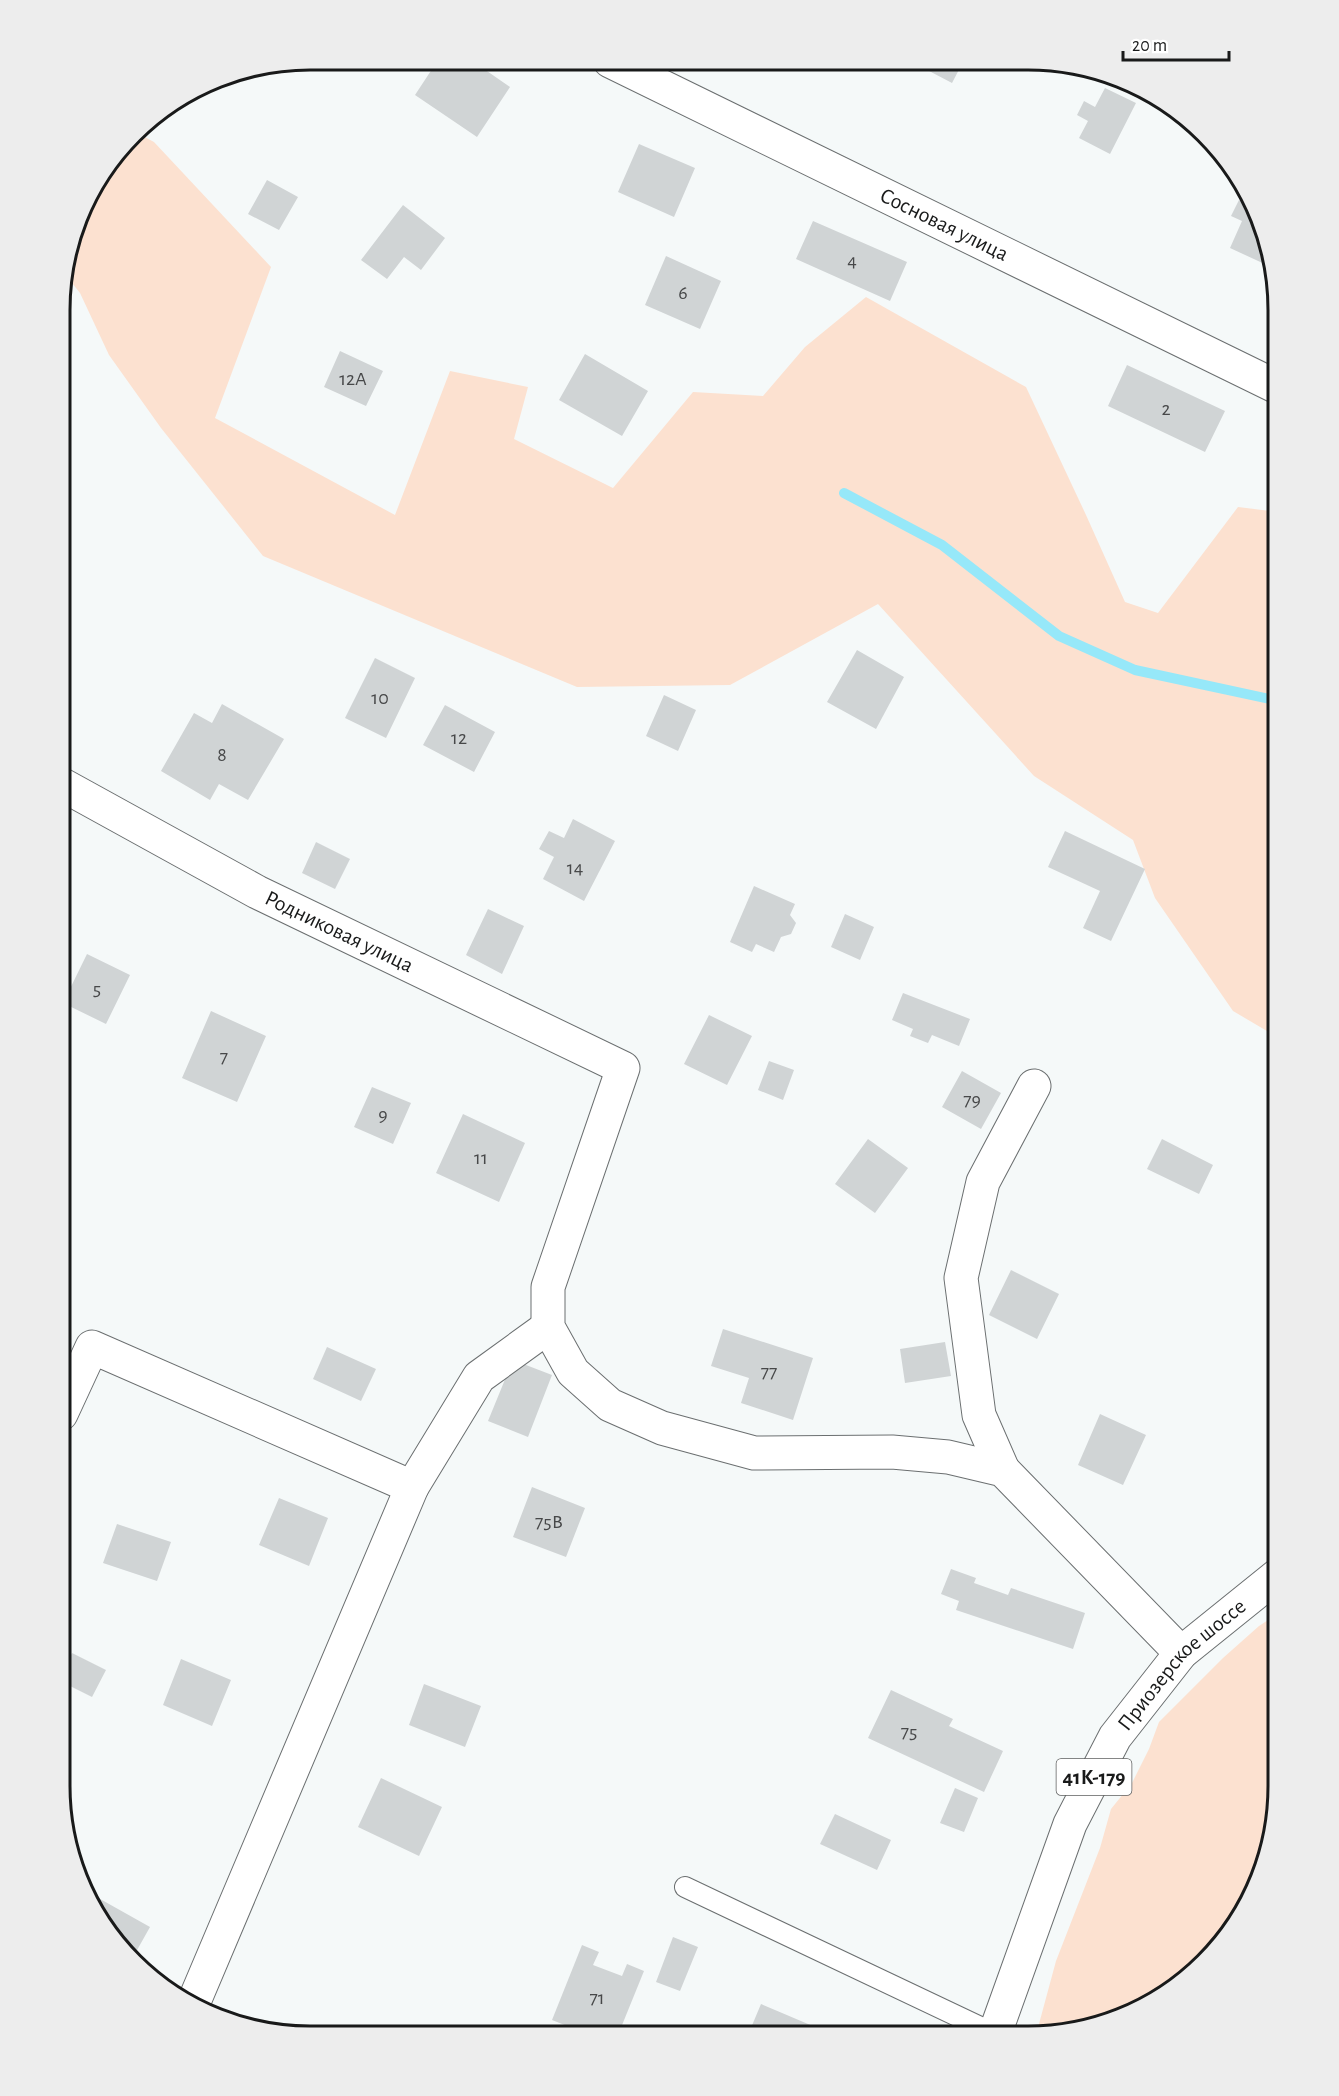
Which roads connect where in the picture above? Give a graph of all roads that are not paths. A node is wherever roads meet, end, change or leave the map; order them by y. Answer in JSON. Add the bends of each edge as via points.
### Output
{"nodes":[{"id":1,"x":628,"y":70,"type":"edge"},
{"id":2,"x":1268,"y":383,"type":"edge"},
{"id":3,"x":71,"y":790,"type":"edge"},
{"id":4,"x":1034,"y":1086,"type":"dead end"},
{"id":5,"x":548,"y":1327,"type":"junction"},
{"id":6,"x":71,"y":1391,"type":"edge"},
{"id":7,"x":1003,"y":1470,"type":"junction"},
{"id":8,"x":412,"y":1487,"type":"junction"},
{"id":9,"x":1268,"y":1582,"type":"edge"},
{"id":10,"x":1181,"y":1653,"type":"junction"},
{"id":11,"x":685,"y":1887,"type":"dead end"},
{"id":12,"x":196,"y":1997,"type":"edge"},
{"id":13,"x":975,"y":2026,"type":"edge"},
{"id":14,"x":997,"y":2026,"type":"edge"}],
"edges":[{"from":1,"to":2,"type":"street","name":"Сосновая улица"},
{"from":3,"to":5,"type":"street","name":"Родниковая улица","via":[[257,892],[623,1068],[548,1287]]},
{"from":4,"to":7,"type":"street","via":[[983,1182],[961,1278],[979,1415]]},
{"from":5,"to":7,"type":"street","via":[[573,1372],[602,1398],[662,1428],[754,1453],[892,1452],[948,1457]]},
{"from":5,"to":8,"type":"street","via":[[479,1377]]},
{"from":6,"to":8,"type":"street","via":[[92,1347]]},
{"from":7,"to":10,"type":"street"},
{"from":8,"to":12,"type":"street"},
{"from":9,"to":10,"type":"street","name":"Приозерское шоссе","number":"41К-179"},
{"from":10,"to":14,"type":"street","name":"Приозерское шоссе","number":"41К-179","via":[[1115,1737],[1070,1824]]},
{"from":11,"to":13,"type":"lane"}]}
